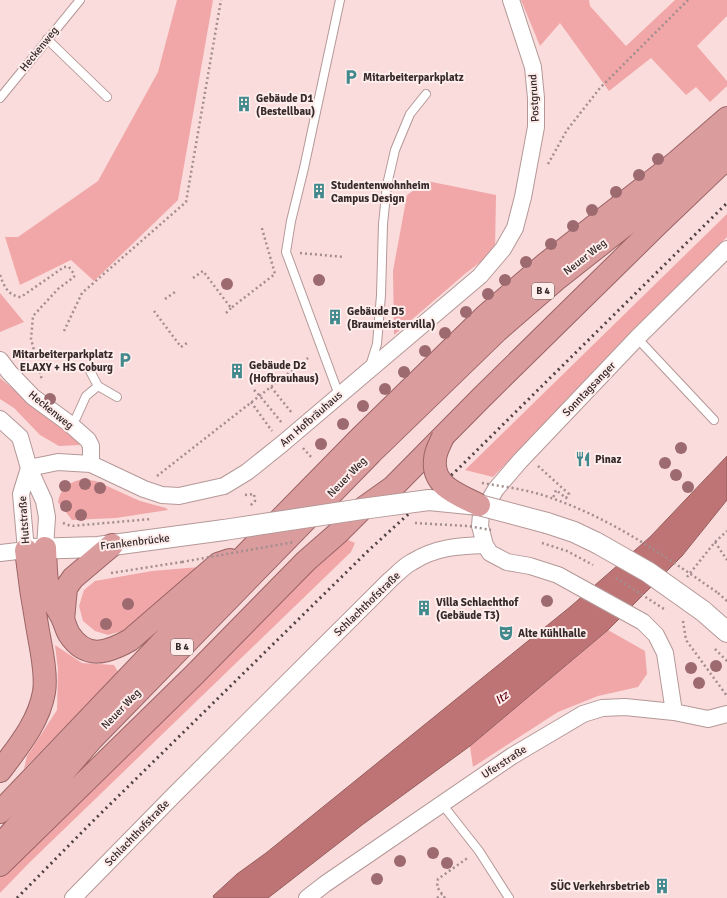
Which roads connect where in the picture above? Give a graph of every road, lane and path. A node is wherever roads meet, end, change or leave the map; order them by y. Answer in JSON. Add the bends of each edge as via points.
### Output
{"nodes":[{"id":1,"x":80,"y":0,"type":"edge"},
{"id":2,"x":221,"y":0,"type":"edge"},
{"id":3,"x":340,"y":0,"type":"edge"},
{"id":4,"x":511,"y":0,"type":"edge"},
{"id":5,"x":688,"y":0,"type":"edge"},
{"id":6,"x":47,"y":39,"type":"junction"},
{"id":7,"x":426,"y":94,"type":"dead end"},
{"id":8,"x":108,"y":97,"type":"dead end"},
{"id":9,"x":0,"y":98,"type":"edge"},
{"id":10,"x":727,"y":118,"type":"edge"},
{"id":11,"x":727,"y":142,"type":"edge"},
{"id":12,"x":727,"y":158,"type":"edge"},
{"id":13,"x":545,"y":169,"type":"dead end"},
{"id":14,"x":523,"y":197,"type":"joint"},
{"id":15,"x":261,"y":225,"type":"dead end"},
{"id":16,"x":727,"y":249,"type":"edge"},
{"id":17,"x":286,"y":252,"type":"junction"},
{"id":18,"x":344,"y":257,"type":"dead end"},
{"id":19,"x":0,"y":275,"type":"edge"},
{"id":20,"x":193,"y":278,"type":"dead end"},
{"id":21,"x":175,"y":292,"type":"dead end"},
{"id":22,"x":165,"y":300,"type":"dead end"},
{"id":23,"x":231,"y":308,"type":"junction"},
{"id":24,"x":154,"y":311,"type":"dead end"},
{"id":25,"x":226,"y":313,"type":"dead end"},
{"id":26,"x":64,"y":331,"type":"dead end"},
{"id":27,"x":637,"y":338,"type":"junction"},
{"id":28,"x":187,"y":343,"type":"dead end"},
{"id":29,"x":308,"y":358,"type":"dead end"},
{"id":30,"x":0,"y":360,"type":"edge"},
{"id":31,"x":369,"y":369,"type":"junction"},
{"id":32,"x":90,"y":371,"type":"dead end"},
{"id":33,"x":41,"y":379,"type":"dead end"},
{"id":34,"x":98,"y":386,"type":"junction"},
{"id":35,"x":271,"y":387,"type":"junction"},
{"id":36,"x":254,"y":390,"type":"dead end"},
{"id":37,"x":339,"y":395,"type":"junction"},
{"id":38,"x":260,"y":396,"type":"junction"},
{"id":39,"x":117,"y":397,"type":"dead end"},
{"id":40,"x":251,"y":402,"type":"junction"},
{"id":41,"x":0,"y":419,"type":"edge"},
{"id":42,"x":279,"y":420,"type":"dead end"},
{"id":43,"x":714,"y":420,"type":"dead end"},
{"id":44,"x":70,"y":424,"type":"junction"},
{"id":45,"x":292,"y":435,"type":"junction"},
{"id":46,"x":443,"y":436,"type":"junction"},
{"id":47,"x":527,"y":454,"type":"junction"},
{"id":48,"x":315,"y":462,"type":"dead end"},
{"id":49,"x":91,"y":464,"type":"junction"},
{"id":50,"x":29,"y":468,"type":"junction"},
{"id":51,"x":154,"y":478,"type":"dead end"},
{"id":52,"x":482,"y":483,"type":"dead end"},
{"id":53,"x":510,"y":488,"type":"dead end"},
{"id":54,"x":241,"y":495,"type":"dead end"},
{"id":55,"x":553,"y":498,"type":"dead end"},
{"id":56,"x":479,"y":505,"type":"junction"},
{"id":57,"x":362,"y":509,"type":"junction"},
{"id":58,"x":245,"y":510,"type":"dead end"},
{"id":59,"x":412,"y":523,"type":"dead end"},
{"id":60,"x":495,"y":530,"type":"dead end"},
{"id":61,"x":727,"y":531,"type":"edge"},
{"id":62,"x":294,"y":542,"type":"dead end"},
{"id":63,"x":540,"y":542,"type":"dead end"},
{"id":64,"x":715,"y":542,"type":"junction"},
{"id":65,"x":112,"y":545,"type":"junction"},
{"id":66,"x":485,"y":545,"type":"junction"},
{"id":67,"x":35,"y":549,"type":"junction"},
{"id":68,"x":0,"y":553,"type":"edge"},
{"id":69,"x":246,"y":554,"type":"junction"},
{"id":70,"x":727,"y":560,"type":"edge"},
{"id":71,"x":594,"y":565,"type":"dead end"},
{"id":72,"x":107,"y":573,"type":"dead end"},
{"id":73,"x":614,"y":576,"type":"dead end"},
{"id":74,"x":685,"y":579,"type":"dead end"},
{"id":75,"x":718,"y":593,"type":"dead end"},
{"id":76,"x":727,"y":601,"type":"edge"},
{"id":77,"x":666,"y":610,"type":"dead end"},
{"id":78,"x":683,"y":617,"type":"dead end"},
{"id":79,"x":678,"y":618,"type":"dead end"},
{"id":80,"x":63,"y":620,"type":"junction"},
{"id":81,"x":685,"y":622,"type":"dead end"},
{"id":82,"x":727,"y":632,"type":"edge"},
{"id":83,"x":726,"y":694,"type":"edge"},
{"id":84,"x":674,"y":712,"type":"junction"},
{"id":85,"x":727,"y":714,"type":"edge"},
{"id":86,"x":0,"y":771,"type":"edge"},
{"id":87,"x":442,"y":804,"type":"junction"},
{"id":88,"x":0,"y":812,"type":"edge"},
{"id":89,"x":0,"y":846,"type":"edge"},
{"id":90,"x":479,"y":851,"type":"junction"},
{"id":91,"x":0,"y":865,"type":"edge"},
{"id":92,"x":442,"y":894,"type":"junction"},
{"id":93,"x":74,"y":898,"type":"edge"},
{"id":94,"x":307,"y":898,"type":"edge"},
{"id":95,"x":437,"y":898,"type":"edge"},
{"id":96,"x":445,"y":898,"type":"edge"},
{"id":97,"x":509,"y":898,"type":"edge"}],
"edges":[{"from":1,"to":6,"type":"lane","name":"Heckenweg"},
{"from":2,"to":26,"type":"path","via":[[186,202],[82,293]]},
{"from":3,"to":17,"type":"lane"},
{"from":4,"to":14,"type":"street","name":"Postgrund","via":[[532,68],[536,98],[536,127]]},
{"from":5,"to":13,"type":"path","via":[[600,88],[567,130]]},
{"from":6,"to":8,"type":"lane"},
{"from":6,"to":9,"type":"lane","name":"Heckenweg"},
{"from":7,"to":31,"type":"lane","via":[[410,114],[395,150],[387,185],[378,337]]},
{"from":10,"to":69,"type":"highway","name":"Neuer Weg","number":"B 4","via":[[674,164],[485,316]]},
{"from":11,"to":89,"type":"highway","name":"Neuer Weg","number":"B 4","via":[[558,278],[485,342],[371,453],[92,739]]},
{"from":12,"to":46,"type":"highway"},
{"from":14,"to":31,"type":"street","name":"Am Hofbräuhaus","via":[[515,228],[503,249],[480,276]]},
{"from":15,"to":23,"type":"path","via":[[275,274]]},
{"from":16,"to":27,"type":"street","name":"Sonntagsanger"},
{"from":17,"to":18,"type":"path"},
{"from":17,"to":37,"type":"lane"},
{"from":19,"to":33,"type":"path","via":[[10,293],[21,297],[64,267],[69,267],[74,274],[74,277],[58,289],[32,316],[31,339]]},
{"from":20,"to":23,"type":"path","via":[[203,271]]},
{"from":21,"to":22,"type":"path"},
{"from":23,"to":25,"type":"path"},
{"from":24,"to":28,"type":"path","via":[[181,347]]},
{"from":27,"to":43,"type":"lane"},
{"from":27,"to":47,"type":"street","name":"Sonntagsanger"},
{"from":29,"to":35,"type":"path"},
{"from":30,"to":44,"type":"street","name":"Heckenweg","via":[[33,397]]},
{"from":31,"to":37,"type":"street","name":"Am Hofbräuhaus"},
{"from":32,"to":34,"type":"lane"},
{"from":34,"to":39,"type":"lane"},
{"from":34,"to":44,"type":"lane","via":[[86,396],[76,418]]},
{"from":35,"to":38,"type":"path"},
{"from":35,"to":45,"type":"path"},
{"from":36,"to":38,"type":"path"},
{"from":37,"to":45,"type":"street","name":"Am Hofbräuhaus"},
{"from":38,"to":40,"type":"path"},
{"from":38,"to":42,"type":"path"},
{"from":40,"to":45,"type":"path"},
{"from":40,"to":51,"type":"path"},
{"from":41,"to":50,"type":"street","name":"Hutstraße","via":[[20,437]]},
{"from":44,"to":49,"type":"street","name":"Heckenweg","via":[[90,443]]},
{"from":45,"to":48,"type":"path"},
{"from":45,"to":49,"type":"street","name":"Am Hofbräuhaus","via":[[247,472],[224,486],[180,496],[144,489]]},
{"from":46,"to":56,"type":"highway","bridge":true,"via":[[435,458],[436,476],[448,489]]},
{"from":46,"to":57,"type":"highway","bridge":true,"via":[[393,488]]},
{"from":47,"to":55,"type":"path","via":[[569,494],[566,498],[556,490]]},
{"from":47,"to":66,"type":"street","name":"Sonntagsanger","via":[[496,489],[481,514],[480,526]]},
{"from":49,"to":50,"type":"street","name":"Am Hofbräuhaus","via":[[58,462]]},
{"from":50,"to":67,"type":"street","name":"Hutstraße","via":[[21,494]]},
{"from":50,"to":67,"type":"street","name":"Hutstraße","via":[[44,501],[47,517]]},
{"from":52,"to":53,"type":"path","bridge":true},
{"from":54,"to":58,"type":"path","via":[[254,494],[255,501]]},
{"from":56,"to":57,"type":"street","name":"Frankenbrücke","bridge":true,"via":[[429,500]]},
{"from":56,"to":82,"type":"street","name":"Frankenbrücke","bridge":true,"via":[[547,523],[597,543],[648,572],[703,611]]},
{"from":57,"to":65,"type":"street","name":"Frankenbrücke","bridge":true},
{"from":57,"to":91,"type":"highway","via":[[306,561]]},
{"from":59,"to":60,"type":"path","bridge":true},
{"from":61,"to":64,"type":"path"},
{"from":62,"to":72,"type":"path","bridge":true},
{"from":63,"to":71,"type":"path","bridge":true,"via":[[567,551]]},
{"from":64,"to":70,"type":"path"},
{"from":64,"to":74,"type":"path"},
{"from":65,"to":67,"type":"street","name":"Frankenbrücke"},
{"from":65,"to":80,"type":"highway","via":[[73,578],[66,588]]},
{"from":66,"to":84,"type":"street","via":[[490,553],[507,562],[530,566],[558,576],[643,622],[656,635],[665,653]]},
{"from":66,"to":93,"type":"street","name":"Schlachthofstraße","via":[[455,546],[433,551],[411,562],[390,580]]},
{"from":67,"to":68,"type":"street"},
{"from":67,"to":80,"type":"highway","via":[[50,594]]},
{"from":67,"to":86,"type":"highway","via":[[30,584],[44,663],[45,690],[40,708],[25,737]]},
{"from":69,"to":80,"type":"highway","via":[[218,564],[130,640],[116,648],[104,652],[89,651],[76,643],[67,632]]},
{"from":69,"to":88,"type":"highway","name":"Neuer Weg","number":"B 4"},
{"from":73,"to":77,"type":"path","bridge":true},
{"from":75,"to":76,"type":"path"},
{"from":78,"to":83,"type":"path","via":[[686,640]]},
{"from":79,"to":81,"type":"path"},
{"from":84,"to":85,"type":"street","name":"Uferstraße","via":[[708,719]]},
{"from":84,"to":87,"type":"street","name":"Uferstraße","via":[[625,707],[602,708],[584,714],[512,756]]},
{"from":87,"to":90,"type":"lane"},
{"from":87,"to":94,"type":"street","name":"Uferstraße"},
{"from":90,"to":92,"type":"path","via":[[438,879],[437,887]]},
{"from":90,"to":97,"type":"lane"},
{"from":92,"to":95,"type":"path"},
{"from":92,"to":96,"type":"path"}]}
